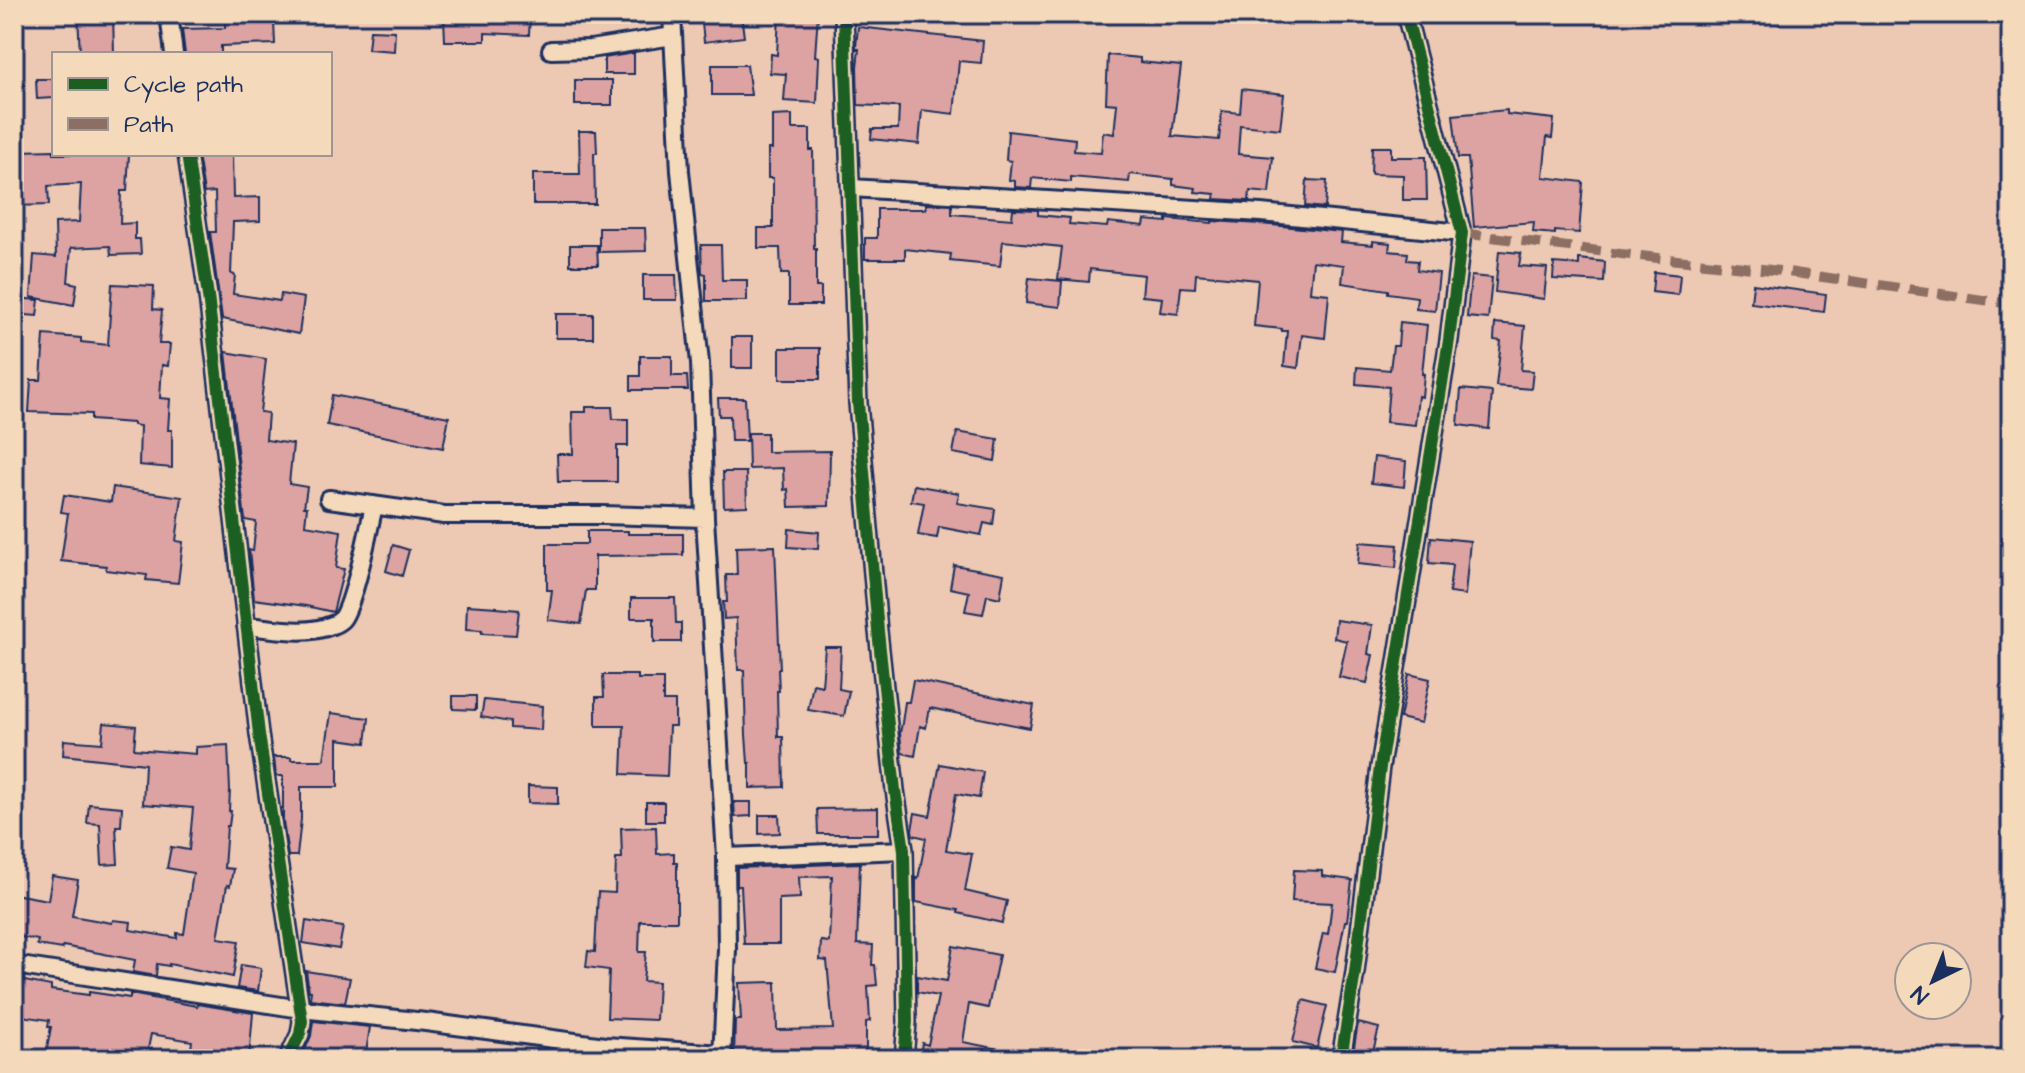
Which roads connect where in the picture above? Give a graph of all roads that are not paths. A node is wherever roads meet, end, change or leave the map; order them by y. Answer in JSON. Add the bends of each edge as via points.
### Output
{"nodes":[{"id":1,"x":169,"y":14,"type":"edge"},
{"id":2,"x":672,"y":14,"type":"edge"},
{"id":3,"x":844,"y":14,"type":"edge"},
{"id":4,"x":1406,"y":14,"type":"edge"},
{"id":5,"x":673,"y":36,"type":"junction"},
{"id":6,"x":551,"y":50,"type":"dead end"},
{"id":7,"x":174,"y":52,"type":"edge"},
{"id":8,"x":187,"y":156,"type":"edge"},
{"id":9,"x":851,"y":188,"type":"junction"},
{"id":10,"x":1462,"y":233,"type":"junction"},
{"id":11,"x":329,"y":499,"type":"dead end"},
{"id":12,"x":374,"y":505,"type":"junction"},
{"id":13,"x":705,"y":518,"type":"junction"},
{"id":14,"x":246,"y":626,"type":"junction"},
{"id":15,"x":904,"y":850,"type":"junction"},
{"id":16,"x":726,"y":857,"type":"junction"},
{"id":17,"x":14,"y":965,"type":"edge"},
{"id":18,"x":294,"y":1008,"type":"junction"},
{"id":19,"x":722,"y":1056,"type":"edge"},
{"id":20,"x":288,"y":1059,"type":"edge"},
{"id":21,"x":904,"y":1059,"type":"edge"},
{"id":22,"x":1341,"y":1059,"type":"edge"}],
"edges":[{"from":1,"to":7,"type":"street"},
{"from":2,"to":5,"type":"street"},
{"from":3,"to":9,"type":"street"},
{"from":4,"to":10,"type":"street"},
{"from":5,"to":6,"type":"street"},
{"from":5,"to":13,"type":"street","via":[[680,171],[700,363]]},
{"from":8,"to":14,"type":"street"},
{"from":9,"to":10,"type":"street","via":[[1261,213]]},
{"from":9,"to":15,"type":"street","via":[[858,403]]},
{"from":10,"to":22,"type":"street"},
{"from":11,"to":12,"type":"street"},
{"from":12,"to":13,"type":"street","via":[[444,515]]},
{"from":12,"to":14,"type":"street","via":[[353,592],[340,621],[317,630]]},
{"from":13,"to":16,"type":"street"},
{"from":14,"to":18,"type":"street"},
{"from":15,"to":16,"type":"street"},
{"from":15,"to":21,"type":"street"},
{"from":16,"to":19,"type":"street"},
{"from":17,"to":18,"type":"street"},
{"from":18,"to":19,"type":"street"},
{"from":18,"to":20,"type":"street","via":[[302,1021]]}]}
